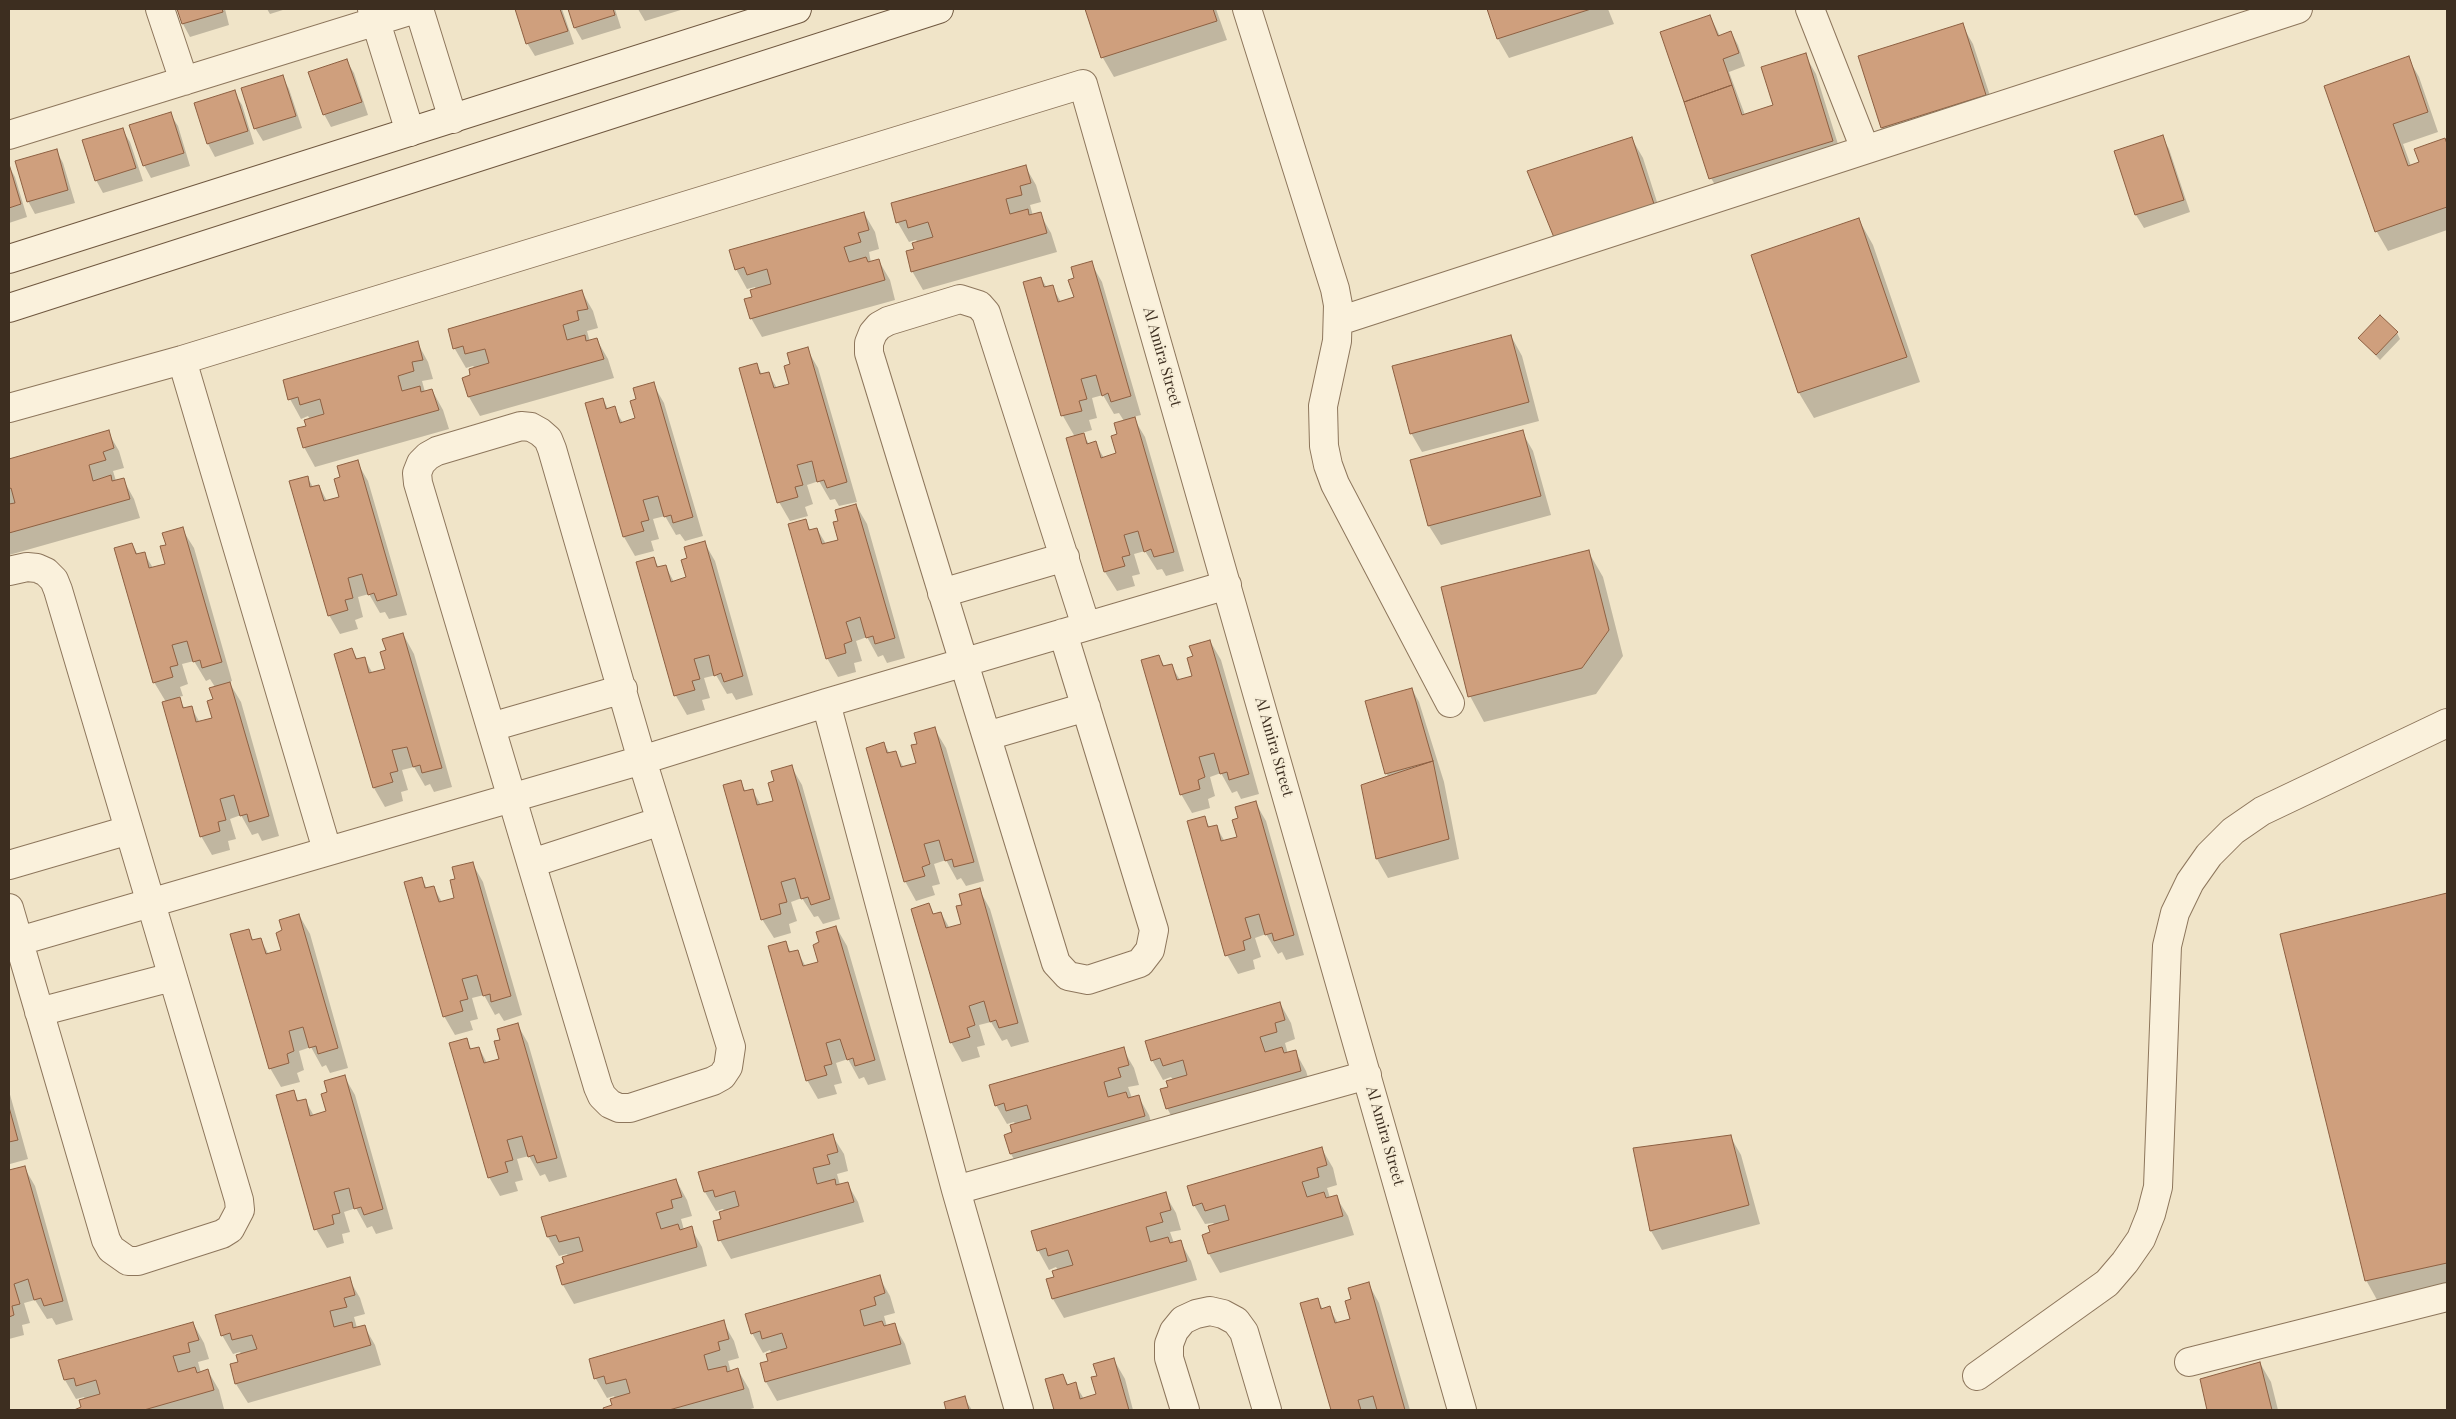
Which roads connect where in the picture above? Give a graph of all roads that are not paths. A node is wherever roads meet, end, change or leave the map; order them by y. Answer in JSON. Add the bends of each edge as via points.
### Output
{"nodes":[{"id":1,"x":160,"y":9,"type":"edge"},
{"id":2,"x":417,"y":9,"type":"edge"},
{"id":3,"x":797,"y":9,"type":"edge"},
{"id":4,"x":939,"y":9,"type":"edge"},
{"id":5,"x":1247,"y":9,"type":"edge"},
{"id":6,"x":1810,"y":9,"type":"edge"},
{"id":7,"x":2298,"y":9,"type":"edge"},
{"id":8,"x":373,"y":15,"type":"edge"},
{"id":9,"x":184,"y":81,"type":"junction"},
{"id":10,"x":453,"y":119,"type":"junction"},
{"id":11,"x":410,"y":132,"type":"junction"},
{"id":12,"x":9,"y":135,"type":"edge"},
{"id":13,"x":1864,"y":149,"type":"junction"},
{"id":14,"x":9,"y":259,"type":"edge"},
{"id":15,"x":9,"y":308,"type":"edge"},
{"id":16,"x":1338,"y":321,"type":"junction"},
{"id":17,"x":182,"y":360,"type":"junction"},
{"id":18,"x":9,"y":408,"type":"edge"},
{"id":19,"x":1065,"y":556,"type":"junction"},
{"id":20,"x":9,"y":572,"type":"edge"},
{"id":21,"x":1227,"y":585,"type":"junction"},
{"id":22,"x":942,"y":593,"type":"junction"},
{"id":23,"x":1075,"y":630,"type":"junction"},
{"id":24,"x":965,"y":662,"type":"junction"},
{"id":25,"x":623,"y":689,"type":"junction"},
{"id":26,"x":826,"y":703,"type":"junction"},
{"id":27,"x":1450,"y":703,"type":"dead end"},
{"id":28,"x":1086,"y":707,"type":"junction"},
{"id":29,"x":2447,"y":723,"type":"edge"},
{"id":30,"x":492,"y":727,"type":"junction"},
{"id":31,"x":987,"y":736,"type":"junction"},
{"id":32,"x":642,"y":760,"type":"junction"},
{"id":33,"x":512,"y":796,"type":"junction"},
{"id":34,"x":661,"y":821,"type":"junction"},
{"id":35,"x":129,"y":830,"type":"junction"},
{"id":36,"x":326,"y":850,"type":"junction"},
{"id":37,"x":532,"y":863,"type":"junction"},
{"id":38,"x":9,"y":864,"type":"edge"},
{"id":39,"x":149,"y":902,"type":"junction"},
{"id":40,"x":9,"y":908,"type":"edge"},
{"id":41,"x":13,"y":943,"type":"edge"},
{"id":42,"x":172,"y":977,"type":"junction"},
{"id":43,"x":39,"y":1012,"type":"junction"},
{"id":44,"x":1367,"y":1075,"type":"junction"},
{"id":45,"x":956,"y":1190,"type":"junction"},
{"id":46,"x":2447,"y":1297,"type":"edge"},
{"id":47,"x":2188,"y":1362,"type":"dead end"},
{"id":48,"x":1977,"y":1376,"type":"dead end"},
{"id":49,"x":1020,"y":1410,"type":"edge"},
{"id":50,"x":1185,"y":1410,"type":"edge"},
{"id":51,"x":1267,"y":1410,"type":"edge"},
{"id":52,"x":1462,"y":1410,"type":"edge"}],
"edges":[{"from":1,"to":9,"type":"street"},
{"from":2,"to":8,"type":"street"},
{"from":2,"to":10,"type":"street"},
{"from":3,"to":10,"type":"street"},
{"from":4,"to":15,"type":"street"},
{"from":5,"to":16,"type":"street","via":[[1335,288]]},
{"from":6,"to":13,"type":"street"},
{"from":7,"to":13,"type":"street"},
{"from":8,"to":9,"type":"street"},
{"from":8,"to":11,"type":"street"},
{"from":9,"to":12,"type":"street"},
{"from":10,"to":11,"type":"street"},
{"from":11,"to":14,"type":"street"},
{"from":13,"to":16,"type":"street"},
{"from":16,"to":27,"type":"street","via":[[1337,342],[1323,406],[1328,465],[1341,496]]},
{"from":17,"to":18,"type":"street"},
{"from":17,"to":21,"type":"street","name":"Al Amira Street","via":[[1083,84]]},
{"from":17,"to":36,"type":"street"},
{"from":19,"to":22,"type":"street"},
{"from":19,"to":22,"type":"street","via":[[991,322],[979,305],[960,299],[950,302],[888,321],[872,333],[869,343],[869,354]]},
{"from":19,"to":23,"type":"street"},
{"from":20,"to":35,"type":"street","via":[[37,568],[54,580]]},
{"from":21,"to":23,"type":"street"},
{"from":21,"to":44,"type":"street","name":"Al Amira Street"},
{"from":22,"to":24,"type":"street"},
{"from":23,"to":24,"type":"street"},
{"from":23,"to":28,"type":"street"},
{"from":24,"to":26,"type":"street"},
{"from":24,"to":31,"type":"street"},
{"from":25,"to":30,"type":"street"},
{"from":25,"to":30,"type":"street","via":[[548,439],[532,427],[511,428],[437,451],[424,459],[417,473]]},
{"from":25,"to":32,"type":"street"},
{"from":26,"to":32,"type":"street"},
{"from":26,"to":45,"type":"street"},
{"from":28,"to":31,"type":"street"},
{"from":28,"to":31,"type":"street","via":[[1154,930],[1150,950],[1140,963],[1088,980],[1068,976],[1056,963]]},
{"from":29,"to":48,"type":"street","via":[[2262,812],[2233,831],[2209,855],[2190,882],[2175,913],[2167,946],[2158,1187],[2152,1214],[2141,1239],[2107,1282]]},
{"from":30,"to":33,"type":"street"},
{"from":32,"to":33,"type":"street"},
{"from":32,"to":34,"type":"street"},
{"from":33,"to":36,"type":"street"},
{"from":33,"to":37,"type":"street"},
{"from":34,"to":37,"type":"street"},
{"from":34,"to":37,"type":"street","via":[[731,1047],[731,1057],[725,1072],[712,1081],[639,1106],[614,1106],[602,1096],[598,1087]]},
{"from":35,"to":38,"type":"street"},
{"from":35,"to":39,"type":"street"},
{"from":36,"to":39,"type":"street"},
{"from":39,"to":41,"type":"street"},
{"from":39,"to":42,"type":"street"},
{"from":40,"to":41,"type":"street"},
{"from":41,"to":43,"type":"street"},
{"from":42,"to":43,"type":"street"},
{"from":42,"to":43,"type":"street","via":[[240,1210],[234,1224],[222,1234],[138,1261],[128,1261],[119,1256],[106,1240]]},
{"from":44,"to":45,"type":"street"},
{"from":44,"to":52,"type":"street","name":"Al Amira Street"},
{"from":45,"to":49,"type":"street"},
{"from":46,"to":47,"type":"street"},
{"from":50,"to":51,"type":"street","via":[[1169,1358],[1169,1344],[1183,1320],[1210,1311],[1236,1321],[1244,1332]]}]}
